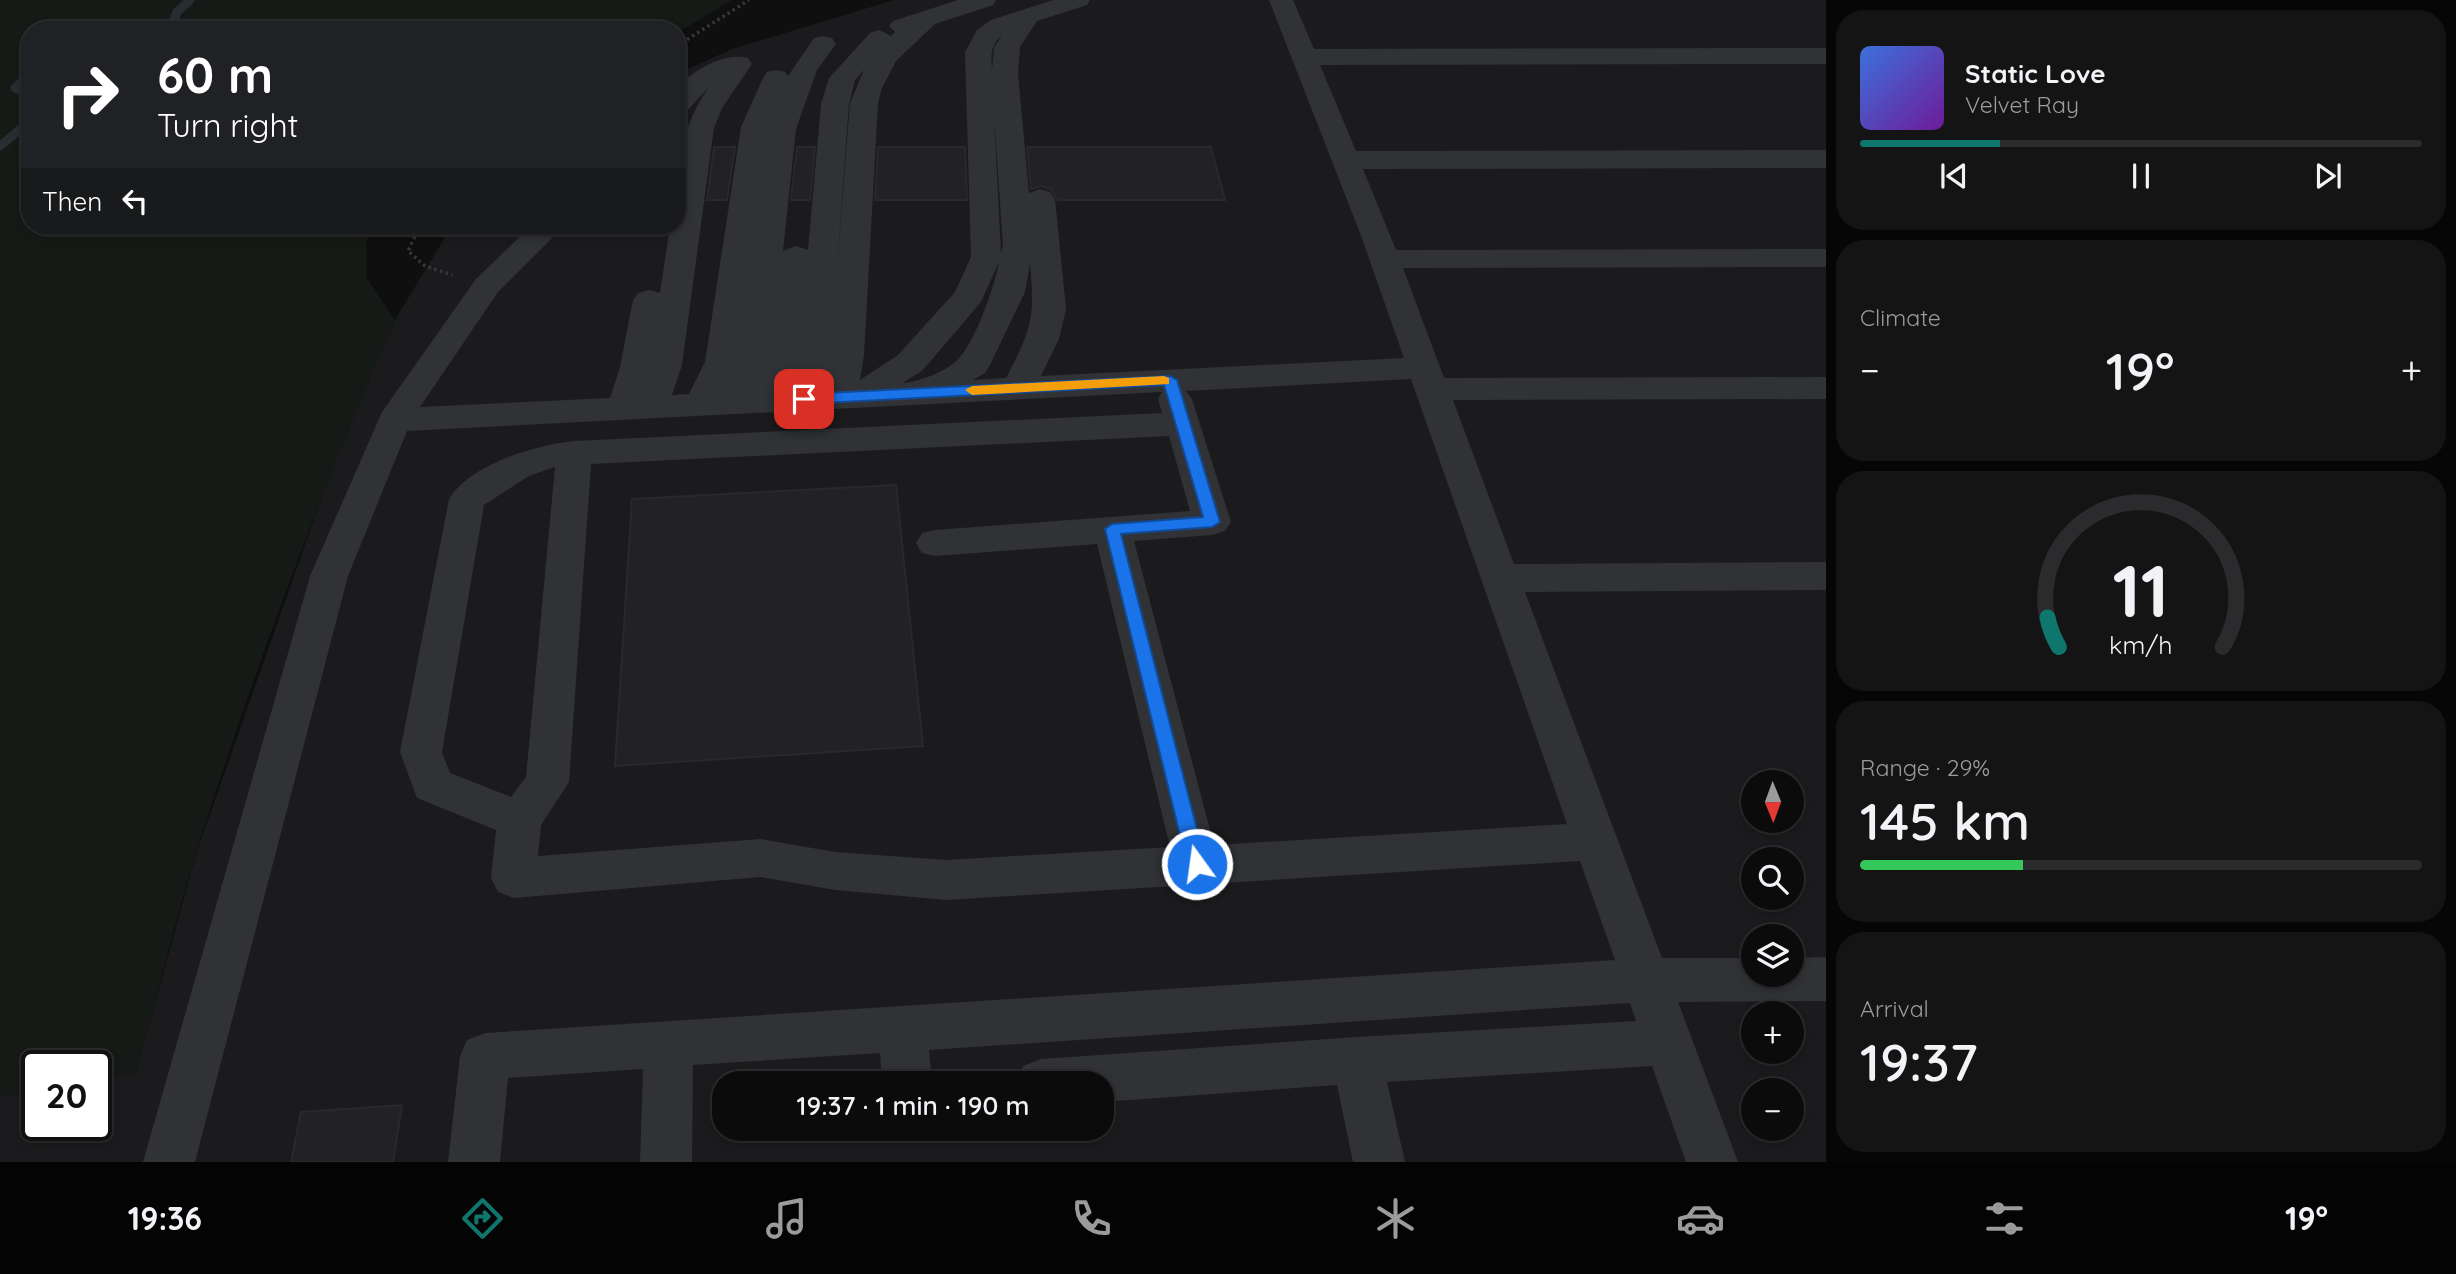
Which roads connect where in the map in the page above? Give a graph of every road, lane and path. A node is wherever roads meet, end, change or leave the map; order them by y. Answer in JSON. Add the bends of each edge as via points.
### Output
{"nodes":[{"id":1,"x":749,"y":0,"type":"edge"},
{"id":2,"x":984,"y":0,"type":"edge"},
{"id":3,"x":1283,"y":1,"type":"edge"},
{"id":4,"x":1053,"y":8,"type":"edge"},
{"id":5,"x":925,"y":20,"type":"junction"},
{"id":6,"x":888,"y":29,"type":"junction"},
{"id":7,"x":686,"y":40,"type":"edge"},
{"id":8,"x":834,"y":42,"type":"junction"},
{"id":9,"x":1826,"y":56,"type":"edge"},
{"id":10,"x":1304,"y":57,"type":"junction"},
{"id":11,"x":753,"y":61,"type":"junction"},
{"id":12,"x":686,"y":94,"type":"edge"},
{"id":13,"x":686,"y":124,"type":"edge"},
{"id":14,"x":1826,"y":159,"type":"edge"},
{"id":15,"x":1346,"y":160,"type":"junction"},
{"id":16,"x":686,"y":223,"type":"edge"},
{"id":17,"x":416,"y":235,"type":"edge"},
{"id":18,"x":540,"y":235,"type":"edge"},
{"id":19,"x":661,"y":235,"type":"edge"},
{"id":20,"x":684,"y":235,"type":"edge"},
{"id":21,"x":1826,"y":258,"type":"edge"},
{"id":22,"x":1385,"y":259,"type":"junction"},
{"id":23,"x":487,"y":286,"type":"junction"},
{"id":24,"x":1428,"y":379,"type":"junction"},
{"id":25,"x":1170,"y":380,"type":"junction"},
{"id":26,"x":1018,"y":388,"type":"junction"},
{"id":27,"x":1826,"y":388,"type":"edge"},
{"id":28,"x":929,"y":393,"type":"junction"},
{"id":29,"x":849,"y":397,"type":"junction"},
{"id":30,"x":788,"y":400,"type":"junction"},
{"id":31,"x":738,"y":403,"type":"junction"},
{"id":32,"x":664,"y":406,"type":"junction"},
{"id":33,"x":394,"y":420,"type":"junction"},
{"id":34,"x":1183,"y":424,"type":"junction"},
{"id":35,"x":573,"y":453,"type":"junction"},
{"id":36,"x":1112,"y":529,"type":"junction"},
{"id":37,"x":935,"y":543,"type":"dead end"},
{"id":38,"x":1826,"y":576,"type":"edge"},
{"id":39,"x":1500,"y":578,"type":"junction"},
{"id":40,"x":519,"y":820,"type":"junction"},
{"id":41,"x":1596,"y":841,"type":"junction"},
{"id":42,"x":1197,"y":864,"type":"junction"},
{"id":43,"x":1826,"y":979,"type":"edge"},
{"id":44,"x":1646,"y":980,"type":"junction"},
{"id":45,"x":903,"y":1029,"type":"junction"},
{"id":46,"x":1669,"y":1042,"type":"junction"},
{"id":47,"x":669,"y":1044,"type":"junction"},
{"id":48,"x":1357,"y":1060,"type":"junction"},
{"id":49,"x":906,"y":1071,"type":"edge"},
{"id":50,"x":1114,"y":1078,"type":"edge"},
{"id":51,"x":169,"y":1162,"type":"edge"},
{"id":52,"x":474,"y":1162,"type":"edge"},
{"id":53,"x":666,"y":1162,"type":"edge"},
{"id":54,"x":1379,"y":1162,"type":"edge"},
{"id":55,"x":1712,"y":1162,"type":"edge"}],
"edges":[{"from":1,"to":7,"type":"path"},
{"from":2,"to":5,"type":"street"},
{"from":3,"to":10,"type":"street"},
{"from":4,"to":26,"type":"street","via":[[1033,32],[1028,55],[1050,309],[1043,339]]},
{"from":4,"to":28,"type":"street","via":[[1007,47],[1018,246],[1009,292],[973,365]]},
{"from":4,"to":29,"type":"street","via":[[1000,25],[986,35],[978,52],[986,257],[970,295],[910,363]]},
{"from":5,"to":6,"type":"street"},
{"from":5,"to":29,"type":"street","via":[[892,46],[872,76],[864,103],[847,355]]},
{"from":6,"to":8,"type":"street"},
{"from":6,"to":30,"type":"street","via":[[842,78],[835,104],[814,360]]},
{"from":8,"to":11,"type":"street"},
{"from":8,"to":30,"type":"street","via":[[810,105],[786,360]]},
{"from":8,"to":31,"type":"street","via":[[804,69],[782,129],[755,360]]},
{"from":9,"to":10,"type":"street"},
{"from":10,"to":15,"type":"street"},
{"from":11,"to":12,"type":"street","via":[[693,85]]},
{"from":11,"to":13,"type":"street","via":[[692,108]]},
{"from":11,"to":16,"type":"street","via":[[708,108],[700,128]]},
{"from":11,"to":32,"type":"street","via":[[773,84],[755,127],[722,362]]},
{"from":14,"to":15,"type":"street"},
{"from":15,"to":22,"type":"street"},
{"from":17,"to":23,"type":"path","via":[[408,251],[425,266]]},
{"from":18,"to":23,"type":"street"},
{"from":19,"to":32,"type":"street","via":[[637,367]]},
{"from":20,"to":32,"type":"street","via":[[665,365]]},
{"from":21,"to":22,"type":"street"},
{"from":22,"to":24,"type":"street"},
{"from":23,"to":33,"type":"street"},
{"from":24,"to":25,"type":"street"},
{"from":24,"to":27,"type":"street"},
{"from":24,"to":39,"type":"street"},
{"from":25,"to":26,"type":"street"},
{"from":25,"to":34,"type":"street"},
{"from":26,"to":28,"type":"street"},
{"from":28,"to":29,"type":"street"},
{"from":29,"to":30,"type":"street"},
{"from":30,"to":31,"type":"street"},
{"from":31,"to":32,"type":"street"},
{"from":32,"to":33,"type":"street"},
{"from":33,"to":51,"type":"street","via":[[328,576]]},
{"from":34,"to":35,"type":"street"},
{"from":34,"to":36,"type":"street","via":[[1212,522]]},
{"from":35,"to":40,"type":"street","via":[[547,782]]},
{"from":35,"to":40,"type":"street","via":[[551,454],[509,470],[467,499],[421,752],[432,785]]},
{"from":36,"to":37,"type":"street"},
{"from":36,"to":42,"type":"street"},
{"from":38,"to":39,"type":"street"},
{"from":39,"to":41,"type":"street"},
{"from":40,"to":42,"type":"street","via":[[514,877],[761,858],[835,871],[946,880]]},
{"from":41,"to":42,"type":"street"},
{"from":41,"to":44,"type":"street"},
{"from":43,"to":44,"type":"street"},
{"from":44,"to":45,"type":"street"},
{"from":44,"to":46,"type":"street"},
{"from":45,"to":47,"type":"street"},
{"from":45,"to":49,"type":"street"},
{"from":46,"to":48,"type":"street"},
{"from":46,"to":55,"type":"street"},
{"from":47,"to":52,"type":"street","via":[[485,1056]]},
{"from":47,"to":53,"type":"street"},
{"from":48,"to":50,"type":"street"},
{"from":48,"to":54,"type":"street"}]}
